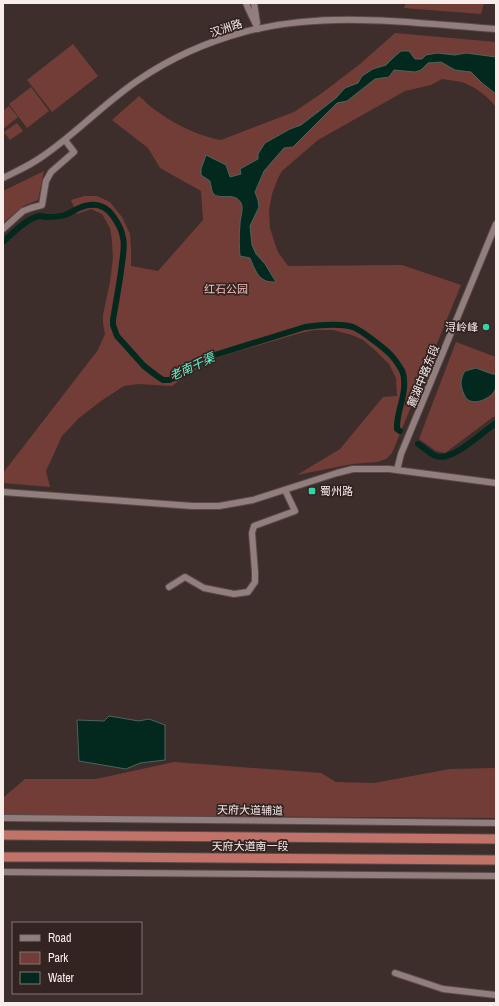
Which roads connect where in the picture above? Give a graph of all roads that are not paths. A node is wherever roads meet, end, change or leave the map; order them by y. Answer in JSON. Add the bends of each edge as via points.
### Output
{"nodes":[{"id":1,"x":246,"y":3,"type":"edge"},
{"id":2,"x":254,"y":3,"type":"edge"},
{"id":3,"x":258,"y":29,"type":"junction"},
{"id":4,"x":496,"y":29,"type":"edge"},
{"id":5,"x":65,"y":140,"type":"junction"},
{"id":6,"x":3,"y":178,"type":"edge"},
{"id":7,"x":496,"y":224,"type":"edge"},
{"id":8,"x":3,"y":229,"type":"edge"},
{"id":9,"x":398,"y":470,"type":"junction"},
{"id":10,"x":496,"y":483,"type":"edge"},
{"id":11,"x":285,"y":490,"type":"junction"},
{"id":12,"x":3,"y":492,"type":"edge"},
{"id":13,"x":169,"y":587,"type":"dead end"},
{"id":14,"x":3,"y":818,"type":"edge"},
{"id":15,"x":496,"y":823,"type":"edge"},
{"id":16,"x":3,"y":835,"type":"edge"},
{"id":17,"x":496,"y":839,"type":"edge"},
{"id":18,"x":3,"y":858,"type":"edge"},
{"id":19,"x":496,"y":860,"type":"edge"},
{"id":20,"x":3,"y":872,"type":"edge"},
{"id":21,"x":496,"y":876,"type":"edge"},
{"id":22,"x":395,"y":973,"type":"dead end"},
{"id":23,"x":496,"y":995,"type":"edge"}],
"edges":[{"from":1,"to":3,"type":"street"},
{"from":2,"to":3,"type":"street"},
{"from":3,"to":4,"type":"street","name":"汉洲路","via":[[340,20]]},
{"from":3,"to":5,"type":"street","name":"汉洲路","via":[[185,53],[151,72],[128,87]]},
{"from":5,"to":6,"type":"street","name":"汉洲路","via":[[21,170]]},
{"from":5,"to":8,"type":"street","via":[[74,152],[51,172],[46,181],[42,205],[23,211]]},
{"from":7,"to":9,"type":"street","name":"麓湖中路东段","via":[[401,454]]},
{"from":9,"to":10,"type":"street"},
{"from":9,"to":11,"type":"street","via":[[353,469]]},
{"from":11,"to":12,"type":"street","via":[[230,505],[209,506]]},
{"from":11,"to":13,"type":"street","via":[[295,510],[254,526],[252,534],[255,582],[248,592],[218,592],[204,588],[185,577]]},
{"from":14,"to":15,"type":"street","name":"天府大道辅道"},
{"from":16,"to":17,"type":"highway","name":"天府大道南一段"},
{"from":18,"to":19,"type":"highway","name":"天府大道南一段"},
{"from":20,"to":21,"type":"street"},
{"from":22,"to":23,"type":"street","via":[[443,989]]}]}
